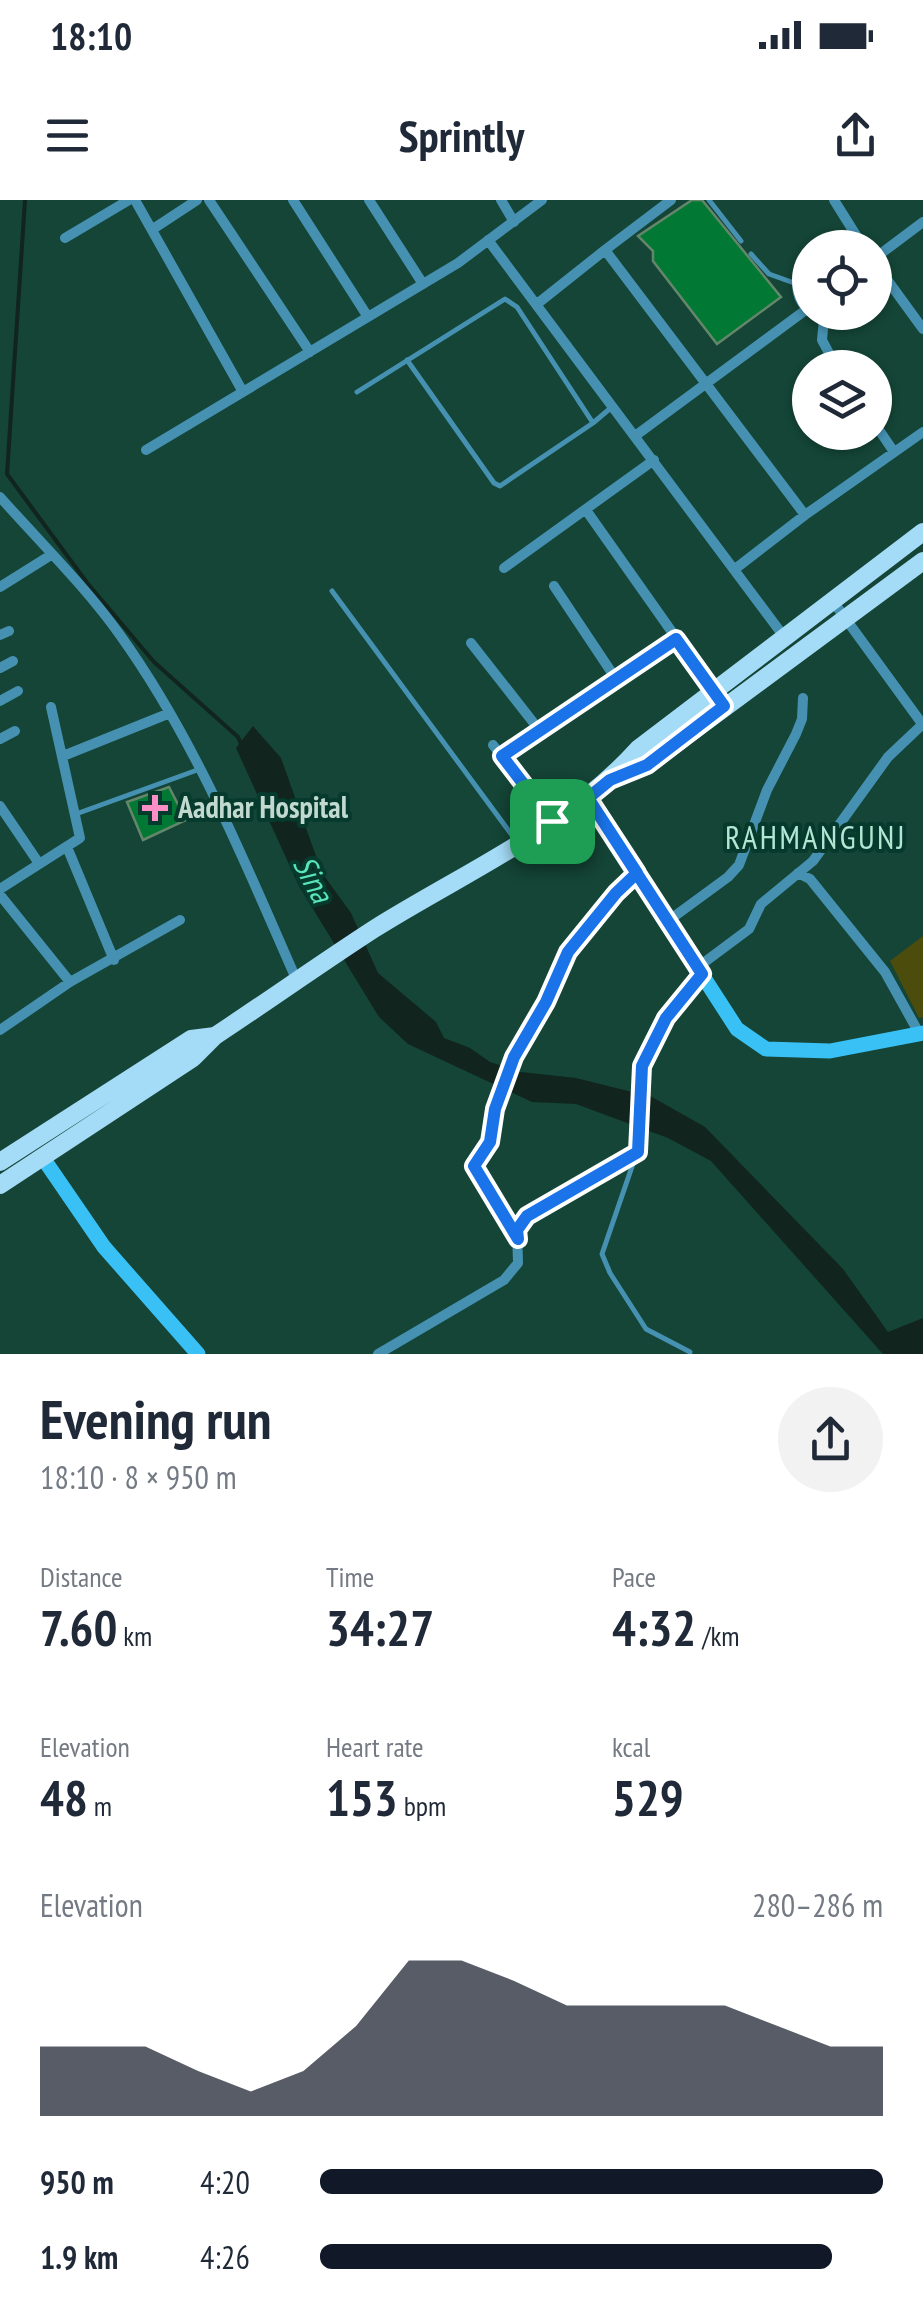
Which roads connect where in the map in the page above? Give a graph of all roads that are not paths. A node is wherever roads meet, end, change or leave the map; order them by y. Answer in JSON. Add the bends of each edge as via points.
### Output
{"nodes":[{"id":1,"x":132,"y":200,"type":"edge"},
{"id":2,"x":197,"y":200,"type":"edge"},
{"id":3,"x":210,"y":200,"type":"edge"},
{"id":4,"x":293,"y":200,"type":"edge"},
{"id":5,"x":368,"y":200,"type":"edge"},
{"id":6,"x":501,"y":200,"type":"edge"},
{"id":7,"x":542,"y":200,"type":"edge"},
{"id":8,"x":671,"y":200,"type":"edge"},
{"id":9,"x":709,"y":200,"type":"edge"},
{"id":10,"x":834,"y":200,"type":"edge"},
{"id":11,"x":514,"y":222,"type":"junction"},
{"id":12,"x":923,"y":222,"type":"edge"},
{"id":13,"x":153,"y":229,"type":"junction"},
{"id":14,"x":853,"y":230,"type":"edge"},
{"id":15,"x":65,"y":238,"type":"dead end"},
{"id":16,"x":488,"y":240,"type":"junction"},
{"id":17,"x":741,"y":240,"type":"dead end"},
{"id":18,"x":892,"y":247,"type":"edge"},
{"id":19,"x":605,"y":250,"type":"junction"},
{"id":20,"x":751,"y":254,"type":"dead end"},
{"id":21,"x":792,"y":282,"type":"edge"},
{"id":22,"x":423,"y":284,"type":"junction"},
{"id":23,"x":892,"y":285,"type":"edge"},
{"id":24,"x":536,"y":304,"type":"junction"},
{"id":25,"x":368,"y":316,"type":"junction"},
{"id":26,"x":792,"y":320,"type":"edge"},
{"id":27,"x":923,"y":329,"type":"edge"},
{"id":28,"x":310,"y":352,"type":"junction"},
{"id":29,"x":407,"y":360,"type":"junction"},
{"id":30,"x":705,"y":382,"type":"junction"},
{"id":31,"x":243,"y":392,"type":"junction"},
{"id":32,"x":357,"y":392,"type":"dead end"},
{"id":33,"x":613,"y":406,"type":"junction"},
{"id":34,"x":592,"y":423,"type":"junction"},
{"id":35,"x":923,"y":432,"type":"edge"},
{"id":36,"x":635,"y":436,"type":"junction"},
{"id":37,"x":892,"y":449,"type":"edge"},
{"id":38,"x":146,"y":450,"type":"dead end"},
{"id":39,"x":894,"y":452,"type":"junction"},
{"id":40,"x":654,"y":460,"type":"junction"},
{"id":41,"x":0,"y":497,"type":"edge"},
{"id":42,"x":586,"y":510,"type":"junction"},
{"id":43,"x":806,"y":515,"type":"junction"},
{"id":44,"x":923,"y":532,"type":"edge"},
{"id":45,"x":51,"y":555,"type":"junction"},
{"id":46,"x":923,"y":560,"type":"edge"},
{"id":47,"x":504,"y":568,"type":"dead end"},
{"id":48,"x":736,"y":569,"type":"junction"},
{"id":49,"x":554,"y":586,"type":"dead end"},
{"id":50,"x":0,"y":587,"type":"edge"},
{"id":51,"x":332,"y":591,"type":"dead end"},
{"id":52,"x":832,"y":600,"type":"junction"},
{"id":53,"x":845,"y":618,"type":"junction"},
{"id":54,"x":785,"y":638,"type":"junction"},
{"id":55,"x":676,"y":639,"type":"junction"},
{"id":56,"x":471,"y":643,"type":"dead end"},
{"id":57,"x":13,"y":661,"type":"dead end"},
{"id":58,"x":0,"y":668,"type":"edge"},
{"id":59,"x":616,"y":680,"type":"junction"},
{"id":60,"x":18,"y":691,"type":"dead end"},
{"id":61,"x":803,"y":698,"type":"dead end"},
{"id":62,"x":719,"y":699,"type":"junction"},
{"id":63,"x":0,"y":701,"type":"edge"},
{"id":64,"x":51,"y":707,"type":"dead end"},
{"id":65,"x":170,"y":713,"type":"junction"},
{"id":66,"x":923,"y":725,"type":"edge"},
{"id":67,"x":15,"y":731,"type":"dead end"},
{"id":68,"x":540,"y":731,"type":"junction"},
{"id":69,"x":0,"y":739,"type":"edge"},
{"id":70,"x":493,"y":745,"type":"dead end"},
{"id":71,"x":62,"y":756,"type":"junction"},
{"id":72,"x":502,"y":756,"type":"junction"},
{"id":73,"x":201,"y":768,"type":"junction"},
{"id":74,"x":588,"y":798,"type":"junction"},
{"id":75,"x":0,"y":806,"type":"edge"},
{"id":76,"x":76,"y":814,"type":"junction"},
{"id":77,"x":552,"y":821,"type":"junction"},
{"id":78,"x":518,"y":844,"type":"junction"},
{"id":79,"x":67,"y":847,"type":"junction"},
{"id":80,"x":38,"y":862,"type":"junction"},
{"id":81,"x":637,"y":873,"type":"junction"},
{"id":82,"x":798,"y":873,"type":"junction"},
{"id":83,"x":0,"y":892,"type":"edge"},
{"id":84,"x":180,"y":920,"type":"dead end"},
{"id":85,"x":668,"y":920,"type":"junction"},
{"id":86,"x":114,"y":960,"type":"junction"},
{"id":87,"x":700,"y":971,"type":"junction"},
{"id":88,"x":303,"y":977,"type":"junction"},
{"id":89,"x":70,"y":982,"type":"junction"},
{"id":90,"x":0,"y":1030,"type":"edge"},
{"id":91,"x":921,"y":1033,"type":"edge"},
{"id":92,"x":214,"y":1036,"type":"junction"},
{"id":93,"x":638,"y":1148,"type":"junction"},
{"id":94,"x":42,"y":1158,"type":"junction"},
{"id":95,"x":0,"y":1162,"type":"edge"},
{"id":96,"x":0,"y":1185,"type":"edge"},
{"id":97,"x":518,"y":1239,"type":"junction"},
{"id":98,"x":690,"y":1352,"type":"edge"},
{"id":99,"x":198,"y":1354,"type":"edge"},
{"id":100,"x":378,"y":1354,"type":"edge"}],
"edges":[{"from":1,"to":13,"type":"street"},
{"from":1,"to":15,"type":"street"},
{"from":2,"to":13,"type":"street"},
{"from":3,"to":28,"type":"street"},
{"from":4,"to":25,"type":"street"},
{"from":5,"to":22,"type":"street"},
{"from":6,"to":11,"type":"street"},
{"from":7,"to":11,"type":"street"},
{"from":8,"to":19,"type":"street"},
{"from":9,"to":17,"type":"lane"},
{"from":10,"to":14,"type":"street"},
{"from":11,"to":16,"type":"street"},
{"from":12,"to":18,"type":"street"},
{"from":13,"to":31,"type":"street"},
{"from":16,"to":22,"type":"street"},
{"from":16,"to":24,"type":"street"},
{"from":19,"to":24,"type":"street"},
{"from":19,"to":30,"type":"street"},
{"from":20,"to":21,"type":"lane","via":[[770,274]]},
{"from":22,"to":25,"type":"street"},
{"from":23,"to":27,"type":"street"},
{"from":24,"to":33,"type":"street"},
{"from":25,"to":28,"type":"street"},
{"from":26,"to":30,"type":"street"},
{"from":28,"to":31,"type":"street"},
{"from":29,"to":32,"type":"lane"},
{"from":29,"to":34,"type":"lane","via":[[505,299],[517,307]]},
{"from":29,"to":34,"type":"lane","via":[[500,486]]},
{"from":30,"to":36,"type":"street"},
{"from":30,"to":43,"type":"street"},
{"from":31,"to":38,"type":"street"},
{"from":33,"to":34,"type":"lane"},
{"from":33,"to":36,"type":"street"},
{"from":35,"to":39,"type":"street"},
{"from":36,"to":40,"type":"street"},
{"from":37,"to":39,"type":"street"},
{"from":39,"to":43,"type":"street"},
{"from":40,"to":42,"type":"street"},
{"from":40,"to":48,"type":"street"},
{"from":41,"to":45,"type":"street"},
{"from":42,"to":47,"type":"street"},
{"from":42,"to":55,"type":"street"},
{"from":43,"to":48,"type":"street"},
{"from":44,"to":52,"type":"main road"},
{"from":45,"to":50,"type":"street"},
{"from":45,"to":65,"type":"street","via":[[121,636]]},
{"from":46,"to":53,"type":"main road"},
{"from":48,"to":54,"type":"street"},
{"from":49,"to":59,"type":"street"},
{"from":51,"to":78,"type":"lane"},
{"from":52,"to":53,"type":"street"},
{"from":52,"to":54,"type":"main road"},
{"from":53,"to":62,"type":"main road"},
{"from":53,"to":66,"type":"street"},
{"from":54,"to":62,"type":"main road"},
{"from":55,"to":59,"type":"street"},
{"from":55,"to":62,"type":"street"},
{"from":56,"to":68,"type":"street"},
{"from":57,"to":58,"type":"street"},
{"from":59,"to":68,"type":"street"},
{"from":60,"to":63,"type":"street"},
{"from":61,"to":85,"type":"street","via":[[802,719],[738,865]]},
{"from":62,"to":74,"type":"main road","via":[[647,765]]},
{"from":64,"to":71,"type":"street"},
{"from":65,"to":71,"type":"street"},
{"from":65,"to":73,"type":"street"},
{"from":66,"to":82,"type":"street","via":[[888,758]]},
{"from":67,"to":69,"type":"street"},
{"from":68,"to":72,"type":"street"},
{"from":70,"to":72,"type":"street"},
{"from":71,"to":76,"type":"street"},
{"from":72,"to":77,"type":"street"},
{"from":73,"to":76,"type":"lane"},
{"from":73,"to":88,"type":"street"},
{"from":74,"to":77,"type":"main road"},
{"from":74,"to":81,"type":"street"},
{"from":75,"to":80,"type":"street"},
{"from":76,"to":79,"type":"street","via":[[80,838]]},
{"from":77,"to":78,"type":"main road"},
{"from":78,"to":88,"type":"main road"},
{"from":79,"to":80,"type":"street"},
{"from":79,"to":86,"type":"street"},
{"from":80,"to":83,"type":"street"},
{"from":81,"to":85,"type":"street"},
{"from":81,"to":97,"type":"street","via":[[577,938],[514,1057],[490,1142],[474,1166]]},
{"from":82,"to":87,"type":"street"},
{"from":82,"to":91,"type":"street","via":[[875,959]]},
{"from":83,"to":89,"type":"street"},
{"from":84,"to":86,"type":"street"},
{"from":85,"to":87,"type":"street"},
{"from":86,"to":89,"type":"street"},
{"from":87,"to":91,"type":"street","via":[[738,1029],[766,1050],[830,1051]]},
{"from":87,"to":93,"type":"street","via":[[642,1066]]},
{"from":88,"to":92,"type":"main road"},
{"from":89,"to":90,"type":"street"},
{"from":92,"to":94,"type":"main road","via":[[194,1058]]},
{"from":92,"to":95,"type":"main road","via":[[190,1039]]},
{"from":93,"to":97,"type":"street","via":[[527,1216]]},
{"from":93,"to":98,"type":"lane","via":[[602,1254],[646,1329]]},
{"from":94,"to":96,"type":"main road"},
{"from":94,"to":99,"type":"street","via":[[104,1246]]},
{"from":97,"to":100,"type":"street","via":[[518,1263],[504,1280]]}]}
